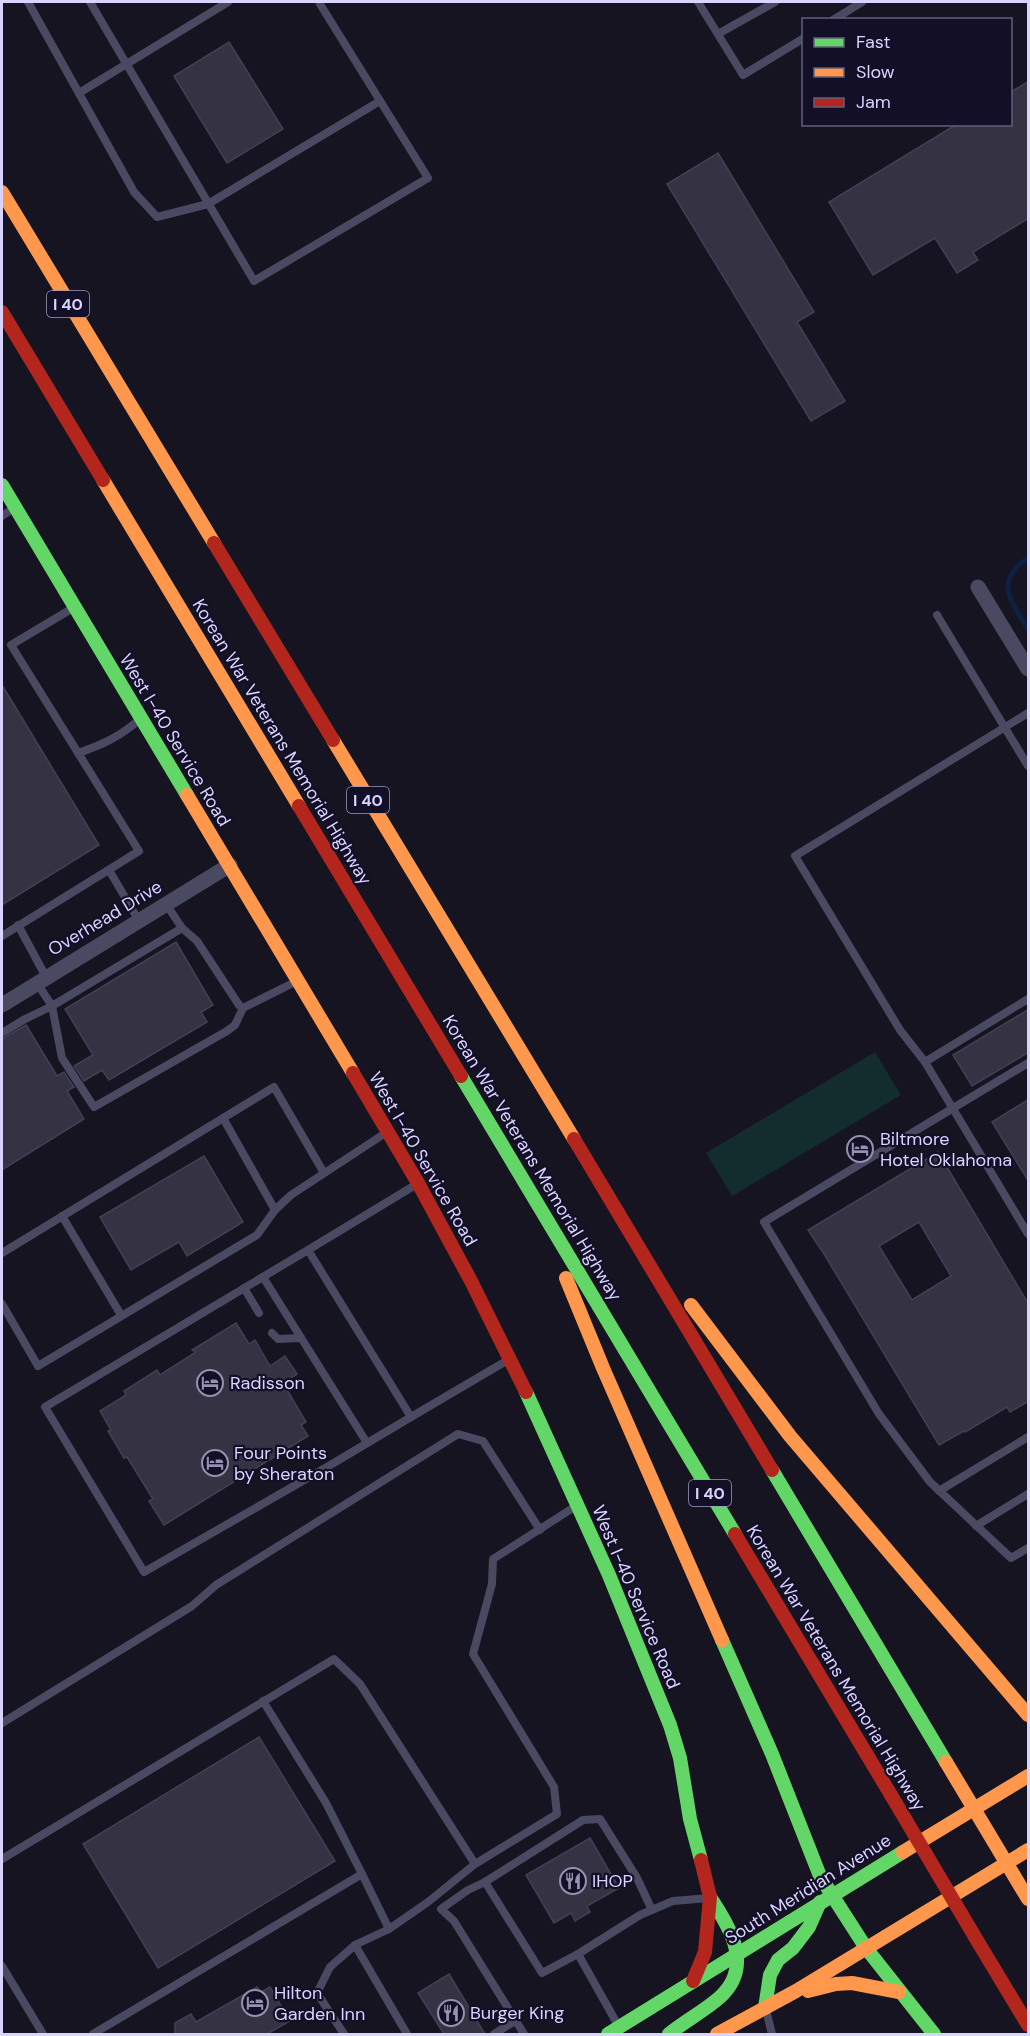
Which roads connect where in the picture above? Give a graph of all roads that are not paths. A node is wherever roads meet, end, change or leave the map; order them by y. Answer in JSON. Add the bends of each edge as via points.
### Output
{"nodes":[{"id":1,"x":28,"y":2,"type":"edge"},
{"id":2,"x":90,"y":2,"type":"edge"},
{"id":3,"x":228,"y":2,"type":"edge"},
{"id":4,"x":321,"y":2,"type":"edge"},
{"id":5,"x":699,"y":2,"type":"edge"},
{"id":6,"x":775,"y":2,"type":"edge"},
{"id":7,"x":862,"y":2,"type":"edge"},
{"id":8,"x":836,"y":18,"type":"edge"},
{"id":9,"x":718,"y":34,"type":"junction"},
{"id":10,"x":802,"y":39,"type":"edge"},
{"id":11,"x":125,"y":63,"type":"junction"},
{"id":12,"x":79,"y":93,"type":"junction"},
{"id":13,"x":380,"y":101,"type":"junction"},
{"id":14,"x":2,"y":192,"type":"edge"},
{"id":15,"x":208,"y":204,"type":"junction"},
{"id":16,"x":2,"y":312,"type":"edge"},
{"id":17,"x":2,"y":485,"type":"edge"},
{"id":18,"x":15,"y":507,"type":"junction"},
{"id":19,"x":2,"y":516,"type":"edge"},
{"id":20,"x":978,"y":587,"type":"dead end"},
{"id":21,"x":75,"y":607,"type":"junction"},
{"id":22,"x":937,"y":615,"type":"dead end"},
{"id":23,"x":1029,"y":669,"type":"edge"},
{"id":24,"x":1029,"y":713,"type":"edge"},
{"id":25,"x":141,"y":718,"type":"junction"},
{"id":26,"x":1005,"y":727,"type":"junction"},
{"id":27,"x":78,"y":753,"type":"junction"},
{"id":28,"x":1029,"y":766,"type":"edge"},
{"id":29,"x":230,"y":866,"type":"junction"},
{"id":30,"x":109,"y":870,"type":"junction"},
{"id":31,"x":166,"y":904,"type":"junction"},
{"id":32,"x":139,"y":921,"type":"junction"},
{"id":33,"x":18,"y":925,"type":"junction"},
{"id":34,"x":182,"y":928,"type":"junction"},
{"id":35,"x":2,"y":936,"type":"edge"},
{"id":36,"x":41,"y":980,"type":"junction"},
{"id":37,"x":298,"y":980,"type":"junction"},
{"id":38,"x":1029,"y":999,"type":"edge"},
{"id":39,"x":2,"y":1005,"type":"edge"},
{"id":40,"x":52,"y":1006,"type":"junction"},
{"id":41,"x":243,"y":1008,"type":"junction"},
{"id":42,"x":2,"y":1034,"type":"edge"},
{"id":43,"x":925,"y":1062,"type":"junction"},
{"id":44,"x":1029,"y":1062,"type":"edge"},
{"id":45,"x":953,"y":1109,"type":"junction"},
{"id":46,"x":223,"y":1119,"type":"junction"},
{"id":47,"x":388,"y":1131,"type":"junction"},
{"id":48,"x":324,"y":1173,"type":"junction"},
{"id":49,"x":418,"y":1183,"type":"junction"},
{"id":50,"x":602,"y":1185,"type":"junction"},
{"id":51,"x":530,"y":1190,"type":"junction"},
{"id":52,"x":275,"y":1210,"type":"junction"},
{"id":53,"x":62,"y":1216,"type":"junction"},
{"id":54,"x":1029,"y":1234,"type":"edge"},
{"id":55,"x":308,"y":1250,"type":"junction"},
{"id":56,"x":2,"y":1253,"type":"edge"},
{"id":57,"x":263,"y":1277,"type":"junction"},
{"id":58,"x":244,"y":1288,"type":"junction"},
{"id":59,"x":2,"y":1304,"type":"edge"},
{"id":60,"x":259,"y":1313,"type":"dead end"},
{"id":61,"x":121,"y":1315,"type":"junction"},
{"id":62,"x":272,"y":1334,"type":"dead end"},
{"id":63,"x":302,"y":1338,"type":"junction"},
{"id":64,"x":510,"y":1359,"type":"junction"},
{"id":65,"x":411,"y":1417,"type":"junction"},
{"id":66,"x":1029,"y":1437,"type":"edge"},
{"id":67,"x":367,"y":1443,"type":"junction"},
{"id":68,"x":939,"y":1491,"type":"junction"},
{"id":69,"x":1029,"y":1494,"type":"edge"},
{"id":70,"x":578,"y":1505,"type":"junction"},
{"id":71,"x":976,"y":1526,"type":"junction"},
{"id":72,"x":540,"y":1530,"type":"junction"},
{"id":73,"x":1029,"y":1548,"type":"edge"},
{"id":74,"x":264,"y":1701,"type":"junction"},
{"id":75,"x":1029,"y":1715,"type":"edge"},
{"id":76,"x":2,"y":1723,"type":"edge"},
{"id":77,"x":1029,"y":1776,"type":"edge"},
{"id":78,"x":1029,"y":1850,"type":"edge"},
{"id":79,"x":2,"y":1859,"type":"edge"},
{"id":80,"x":475,"y":1864,"type":"junction"},
{"id":81,"x":362,"y":1874,"type":"junction"},
{"id":82,"x":485,"y":1882,"type":"junction"},
{"id":83,"x":832,"y":1895,"type":"junction"},
{"id":84,"x":710,"y":1897,"type":"junction"},
{"id":85,"x":1029,"y":1899,"type":"edge"},
{"id":86,"x":428,"y":1902,"type":"junction"},
{"id":87,"x":819,"y":1902,"type":"junction"},
{"id":88,"x":441,"y":1909,"type":"junction"},
{"id":89,"x":652,"y":1910,"type":"junction"},
{"id":90,"x":389,"y":1929,"type":"junction"},
{"id":91,"x":356,"y":1945,"type":"junction"},
{"id":92,"x":866,"y":1948,"type":"junction"},
{"id":93,"x":578,"y":1954,"type":"junction"},
{"id":94,"x":737,"y":1954,"type":"junction"},
{"id":95,"x":2,"y":1966,"type":"edge"},
{"id":96,"x":693,"y":1980,"type":"junction"},
{"id":97,"x":796,"y":1991,"type":"junction"},
{"id":98,"x":899,"y":1992,"type":"junction"},
{"id":99,"x":765,"y":2008,"type":"junction"},
{"id":100,"x":515,"y":2020,"type":"junction"},
{"id":101,"x":1029,"y":2025,"type":"edge"},
{"id":102,"x":614,"y":2031,"type":"edge"},
{"id":103,"x":43,"y":2034,"type":"edge"},
{"id":104,"x":93,"y":2034,"type":"edge"},
{"id":105,"x":344,"y":2034,"type":"edge"},
{"id":106,"x":407,"y":2034,"type":"edge"},
{"id":107,"x":494,"y":2034,"type":"edge"},
{"id":108,"x":524,"y":2034,"type":"edge"},
{"id":109,"x":669,"y":2034,"type":"edge"},
{"id":110,"x":717,"y":2034,"type":"edge"},
{"id":111,"x":772,"y":2034,"type":"edge"},
{"id":112,"x":934,"y":2034,"type":"edge"}],
"edges":[{"from":1,"to":12,"type":"lane"},
{"from":2,"to":11,"type":"lane"},
{"from":3,"to":11,"type":"lane"},
{"from":4,"to":13,"type":"lane"},
{"from":5,"to":9,"type":"lane"},
{"from":6,"to":9,"type":"lane"},
{"from":7,"to":8,"type":"lane"},
{"from":9,"to":10,"type":"lane","via":[[743,75]]},
{"from":11,"to":12,"type":"lane"},
{"from":11,"to":15,"type":"lane"},
{"from":12,"to":15,"type":"lane","via":[[134,192],[157,217]]},
{"from":13,"to":15,"type":"lane"},
{"from":13,"to":15,"type":"lane","via":[[428,178],[254,281]]},
{"from":14,"to":50,"type":"main road","number":"I 40"},
{"from":16,"to":51,"type":"main road","name":"Korean War Veterans Memorial Highway","number":"I 40"},
{"from":17,"to":18,"type":"main road","name":"West I-40 Service Road"},
{"from":18,"to":19,"type":"lane"},
{"from":18,"to":21,"type":"main road","name":"West I-40 Service Road"},
{"from":20,"to":23,"type":"street"},
{"from":21,"to":25,"type":"main road","name":"West I-40 Service Road"},
{"from":21,"to":27,"type":"lane","via":[[11,645]]},
{"from":22,"to":26,"type":"lane"},
{"from":24,"to":26,"type":"lane"},
{"from":25,"to":27,"type":"lane","via":[[104,744]]},
{"from":25,"to":29,"type":"main road","name":"West I-40 Service Road"},
{"from":26,"to":28,"type":"lane"},
{"from":26,"to":43,"type":"lane","via":[[795,856],[900,1030]]},
{"from":27,"to":30,"type":"lane","via":[[139,852]]},
{"from":29,"to":31,"type":"street","name":"Overhead Drive"},
{"from":29,"to":37,"type":"main road","name":"West I-40 Service Road"},
{"from":30,"to":32,"type":"lane"},
{"from":30,"to":33,"type":"lane"},
{"from":31,"to":32,"type":"street","name":"Overhead Drive"},
{"from":31,"to":34,"type":"lane"},
{"from":32,"to":36,"type":"street","name":"Overhead Drive"},
{"from":33,"to":35,"type":"lane"},
{"from":33,"to":36,"type":"lane"},
{"from":34,"to":40,"type":"lane"},
{"from":34,"to":41,"type":"lane","via":[[197,941]]},
{"from":36,"to":39,"type":"street","name":"Overhead Drive"},
{"from":36,"to":40,"type":"lane"},
{"from":37,"to":41,"type":"lane"},
{"from":37,"to":47,"type":"main road","name":"West I-40 Service Road"},
{"from":38,"to":43,"type":"lane"},
{"from":40,"to":41,"type":"lane","via":[[62,1058],[94,1107],[227,1031],[235,1025]]},
{"from":40,"to":42,"type":"lane"},
{"from":43,"to":45,"type":"lane"},
{"from":44,"to":45,"type":"lane"},
{"from":45,"to":54,"type":"lane"},
{"from":45,"to":68,"type":"lane","via":[[764,1222],[879,1414]]},
{"from":46,"to":48,"type":"lane","via":[[274,1087]]},
{"from":46,"to":52,"type":"lane"},
{"from":46,"to":53,"type":"lane"},
{"from":47,"to":48,"type":"lane"},
{"from":47,"to":49,"type":"main road","name":"West I-40 Service Road"},
{"from":48,"to":52,"type":"lane"},
{"from":49,"to":55,"type":"lane"},
{"from":49,"to":64,"type":"main road","name":"West I-40 Service Road"},
{"from":50,"to":75,"type":"main road","via":[[790,1436]]},
{"from":50,"to":85,"type":"main road","number":"I 40","bridge":true},
{"from":51,"to":83,"type":"main road","via":[[603,1368],[772,1754],[820,1876]]},
{"from":51,"to":101,"type":"main road","name":"Korean War Veterans Memorial Highway","number":"I 40","bridge":true},
{"from":52,"to":61,"type":"lane","via":[[257,1235]]},
{"from":53,"to":56,"type":"lane"},
{"from":53,"to":61,"type":"lane"},
{"from":55,"to":57,"type":"lane"},
{"from":55,"to":65,"type":"lane"},
{"from":57,"to":58,"type":"lane"},
{"from":57,"to":63,"type":"lane"},
{"from":58,"to":60,"type":"lane"},
{"from":58,"to":67,"type":"lane","via":[[45,1407],[144,1572]]},
{"from":59,"to":61,"type":"lane","via":[[38,1365]]},
{"from":62,"to":63,"type":"lane","via":[[278,1339]]},
{"from":63,"to":67,"type":"lane"},
{"from":64,"to":65,"type":"lane"},
{"from":64,"to":70,"type":"main road","name":"West I-40 Service Road"},
{"from":65,"to":67,"type":"lane"},
{"from":66,"to":68,"type":"lane"},
{"from":68,"to":71,"type":"lane"},
{"from":69,"to":71,"type":"lane"},
{"from":70,"to":72,"type":"lane"},
{"from":70,"to":84,"type":"main road","name":"West I-40 Service Road","via":[[670,1725]]},
{"from":71,"to":73,"type":"lane","via":[[1011,1558]]},
{"from":72,"to":76,"type":"lane","via":[[483,1441],[458,1434]]},
{"from":72,"to":80,"type":"lane","via":[[493,1559],[492,1584],[473,1654],[554,1787],[557,1814]]},
{"from":74,"to":79,"type":"lane"},
{"from":74,"to":80,"type":"lane","via":[[334,1659],[360,1684]]},
{"from":74,"to":81,"type":"lane","via":[[326,1803]]},
{"from":77,"to":83,"type":"main road","name":"South Meridian Avenue"},
{"from":78,"to":92,"type":"main road"},
{"from":80,"to":86,"type":"lane"},
{"from":81,"to":90,"type":"lane"},
{"from":81,"to":104,"type":"lane"},
{"from":82,"to":88,"type":"lane"},
{"from":82,"to":89,"type":"lane","via":[[583,1820],[600,1819]]},
{"from":82,"to":93,"type":"lane","via":[[542,1973]]},
{"from":83,"to":87,"type":"main road","name":"South Meridian Avenue"},
{"from":83,"to":92,"type":"main road"},
{"from":84,"to":89,"type":"lane","via":[[674,1901]]},
{"from":84,"to":94,"type":"main road","name":"West I-40 Service Road","via":[[726,1922]]},
{"from":84,"to":96,"type":"main road","name":"West I-40 Service Road","via":[[705,1952]]},
{"from":86,"to":88,"type":"lane"},
{"from":86,"to":90,"type":"lane"},
{"from":87,"to":94,"type":"main road","name":"South Meridian Avenue"},
{"from":87,"to":99,"type":"main road","via":[[809,1927],[778,1960],[770,1975]]},
{"from":88,"to":100,"type":"lane","via":[[454,1921]]},
{"from":89,"to":93,"type":"lane"},
{"from":90,"to":91,"type":"lane"},
{"from":91,"to":105,"type":"lane","via":[[330,1966],[317,1993]]},
{"from":91,"to":106,"type":"lane"},
{"from":92,"to":97,"type":"main road"},
{"from":92,"to":98,"type":"main road"},
{"from":93,"to":102,"type":"lane"},
{"from":94,"to":96,"type":"main road","name":"South Meridian Avenue"},
{"from":94,"to":109,"type":"main road","via":[[737,1972],[729,1989]]},
{"from":95,"to":103,"type":"lane"},
{"from":96,"to":102,"type":"main road","name":"South Meridian Avenue"},
{"from":97,"to":98,"type":"main road","via":[[852,1983]]},
{"from":97,"to":99,"type":"main road"},
{"from":98,"to":112,"type":"main road"},
{"from":99,"to":110,"type":"main road"},
{"from":99,"to":111,"type":"lane"},
{"from":100,"to":107,"type":"lane"},
{"from":100,"to":108,"type":"lane"}]}
